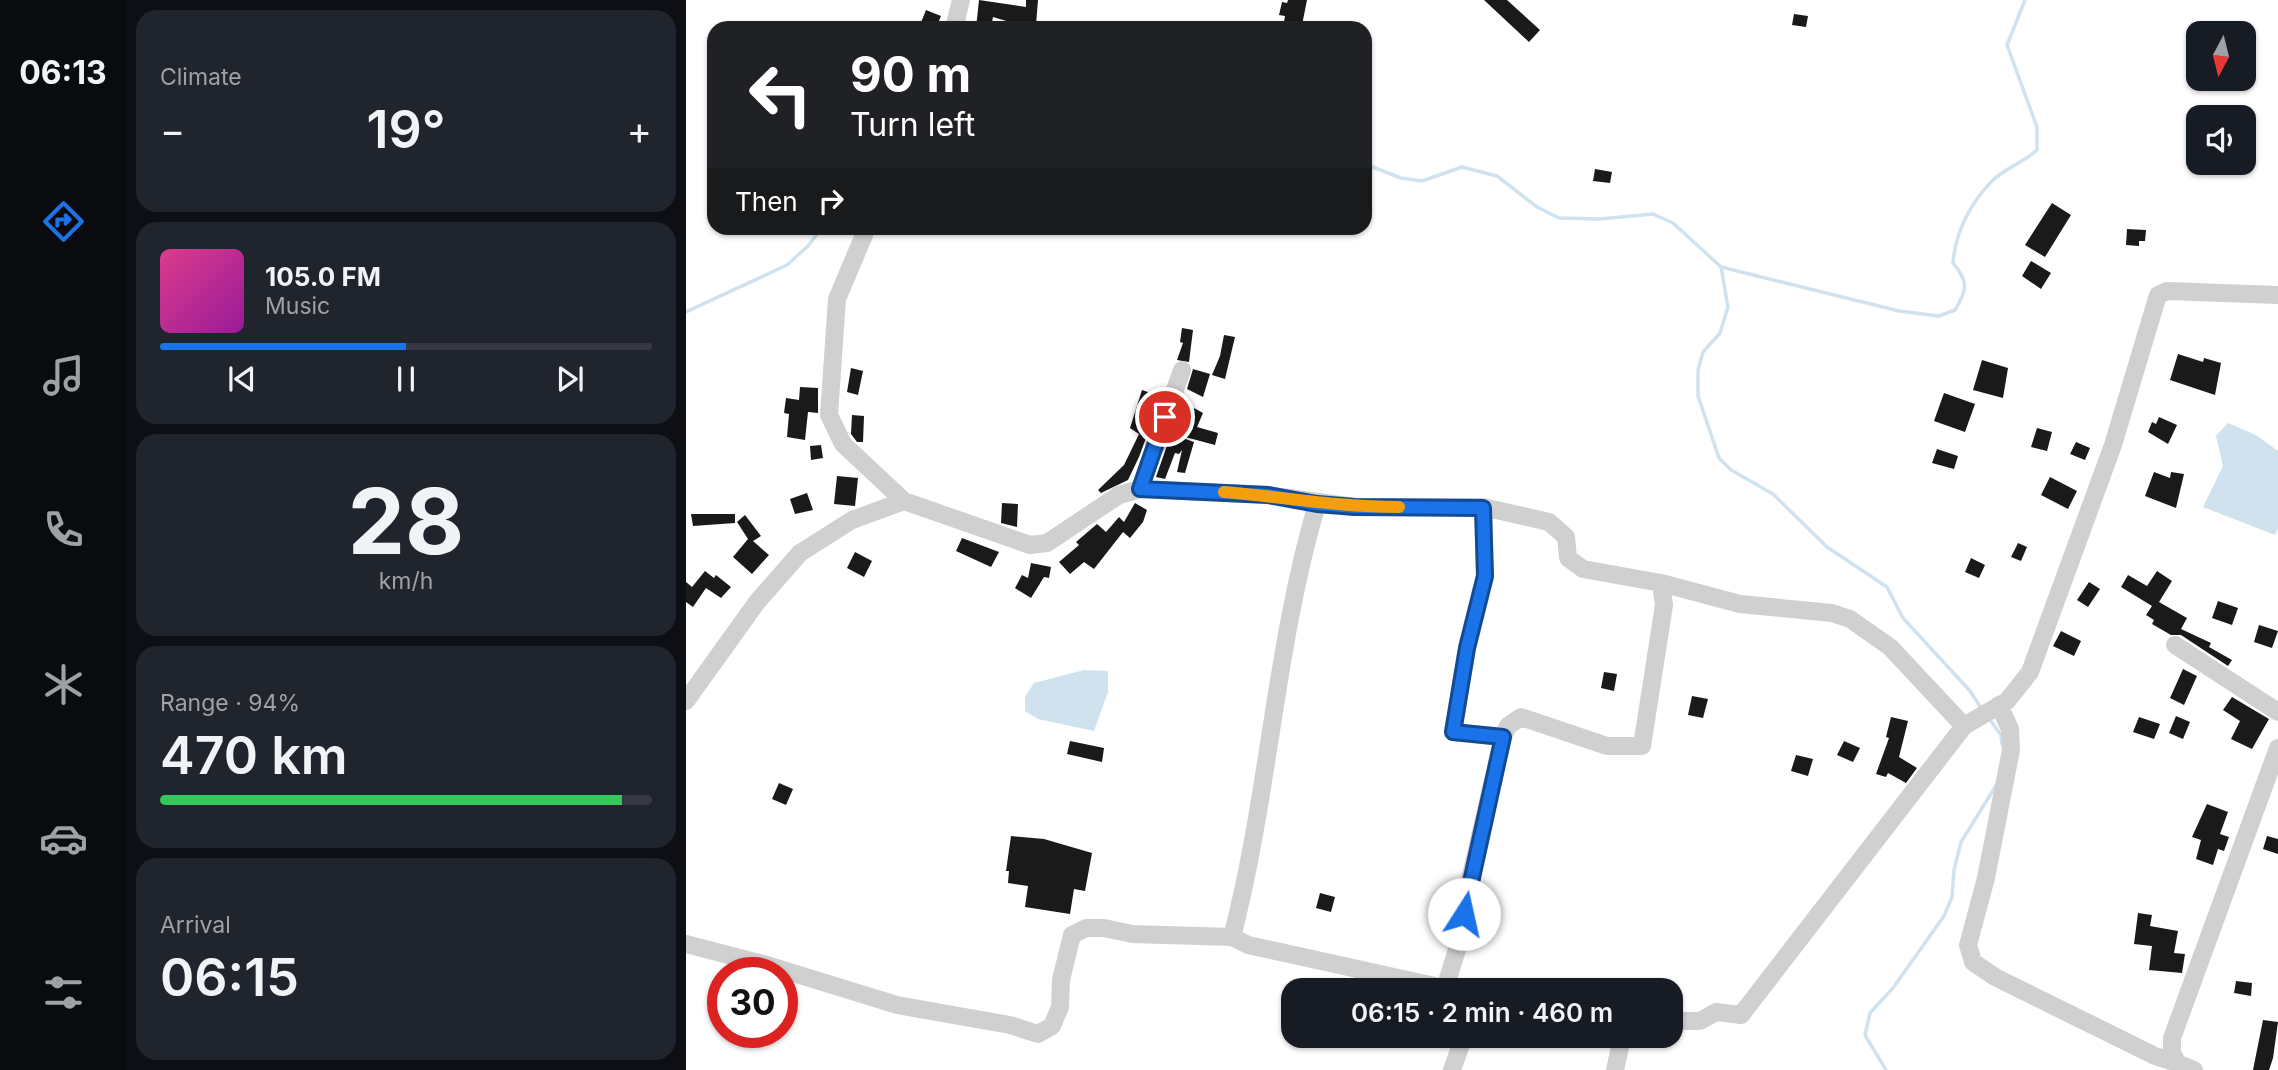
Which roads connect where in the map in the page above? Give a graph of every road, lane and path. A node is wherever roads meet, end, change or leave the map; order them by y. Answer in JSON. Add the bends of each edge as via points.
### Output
{"nodes":[{"id":1,"x":961,"y":0,"type":"edge"},
{"id":2,"x":956,"y":21,"type":"edge"},
{"id":3,"x":864,"y":235,"type":"edge"},
{"id":4,"x":2278,"y":295,"type":"edge"},
{"id":5,"x":1182,"y":370,"type":"dead end"},
{"id":6,"x":1140,"y":489,"type":"junction"},
{"id":7,"x":904,"y":501,"type":"junction"},
{"id":8,"x":1317,"y":504,"type":"junction"},
{"id":9,"x":1483,"y":508,"type":"junction"},
{"id":10,"x":1661,"y":583,"type":"junction"},
{"id":11,"x":2175,"y":645,"type":"dead end"},
{"id":12,"x":686,"y":701,"type":"edge"},
{"id":13,"x":1996,"y":707,"type":"junction"},
{"id":14,"x":2278,"y":712,"type":"edge"},
{"id":15,"x":1968,"y":724,"type":"junction"},
{"id":16,"x":1503,"y":737,"type":"junction"},
{"id":17,"x":2278,"y":748,"type":"edge"},
{"id":18,"x":1232,"y":937,"type":"junction"},
{"id":19,"x":686,"y":944,"type":"edge"},
{"id":20,"x":1399,"y":978,"type":"edge"},
{"id":21,"x":1451,"y":978,"type":"edge"},
{"id":22,"x":1683,"y":1021,"type":"edge"},
{"id":23,"x":1460,"y":1048,"type":"edge"},
{"id":24,"x":1620,"y":1048,"type":"edge"},
{"id":25,"x":2177,"y":1063,"type":"junction"},
{"id":26,"x":1452,"y":1070,"type":"edge"},
{"id":27,"x":1615,"y":1070,"type":"edge"},
{"id":28,"x":2194,"y":1070,"type":"edge"}],
"edges":[{"from":1,"to":2,"type":"street"},
{"from":3,"to":7,"type":"street","via":[[837,299],[830,415],[844,444]]},
{"from":4,"to":13,"type":"street","via":[[2168,291],[2158,295],[2113,445],[2029,672],[2007,701]]},
{"from":5,"to":6,"type":"street"},
{"from":6,"to":7,"type":"street","via":[[1119,495],[1047,543],[1030,545]]},
{"from":6,"to":8,"type":"street","via":[[1268,495]]},
{"from":7,"to":12,"type":"street","via":[[852,520],[800,553],[757,602]]},
{"from":8,"to":9,"type":"street"},
{"from":8,"to":18,"type":"street","via":[[1292,599],[1245,887]]},
{"from":9,"to":10,"type":"street","via":[[1549,522],[1566,537],[1568,558],[1577,567]]},
{"from":9,"to":16,"type":"street","via":[[1485,576],[1453,732]]},
{"from":10,"to":15,"type":"street","via":[[1740,604],[1850,618],[1890,647]]},
{"from":10,"to":16,"type":"street","via":[[1664,605],[1642,746],[1607,746],[1521,717],[1508,726]]},
{"from":11,"to":14,"type":"street"},
{"from":13,"to":15,"type":"street"},
{"from":13,"to":25,"type":"street","via":[[2010,729],[2011,750],[1968,954],[1994,977]]},
{"from":15,"to":22,"type":"street","via":[[1741,1015],[1716,1012],[1700,1021]]},
{"from":16,"to":21,"type":"street"},
{"from":17,"to":25,"type":"street","via":[[2172,1038]]},
{"from":18,"to":19,"type":"street","via":[[1086,928],[1072,936],[1061,980],[1060,1007],[1052,1026],[1038,1034],[897,1005]]},
{"from":18,"to":20,"type":"street","via":[[1248,945]]},
{"from":23,"to":26,"type":"street"},
{"from":24,"to":27,"type":"street"},
{"from":25,"to":28,"type":"street"}]}
